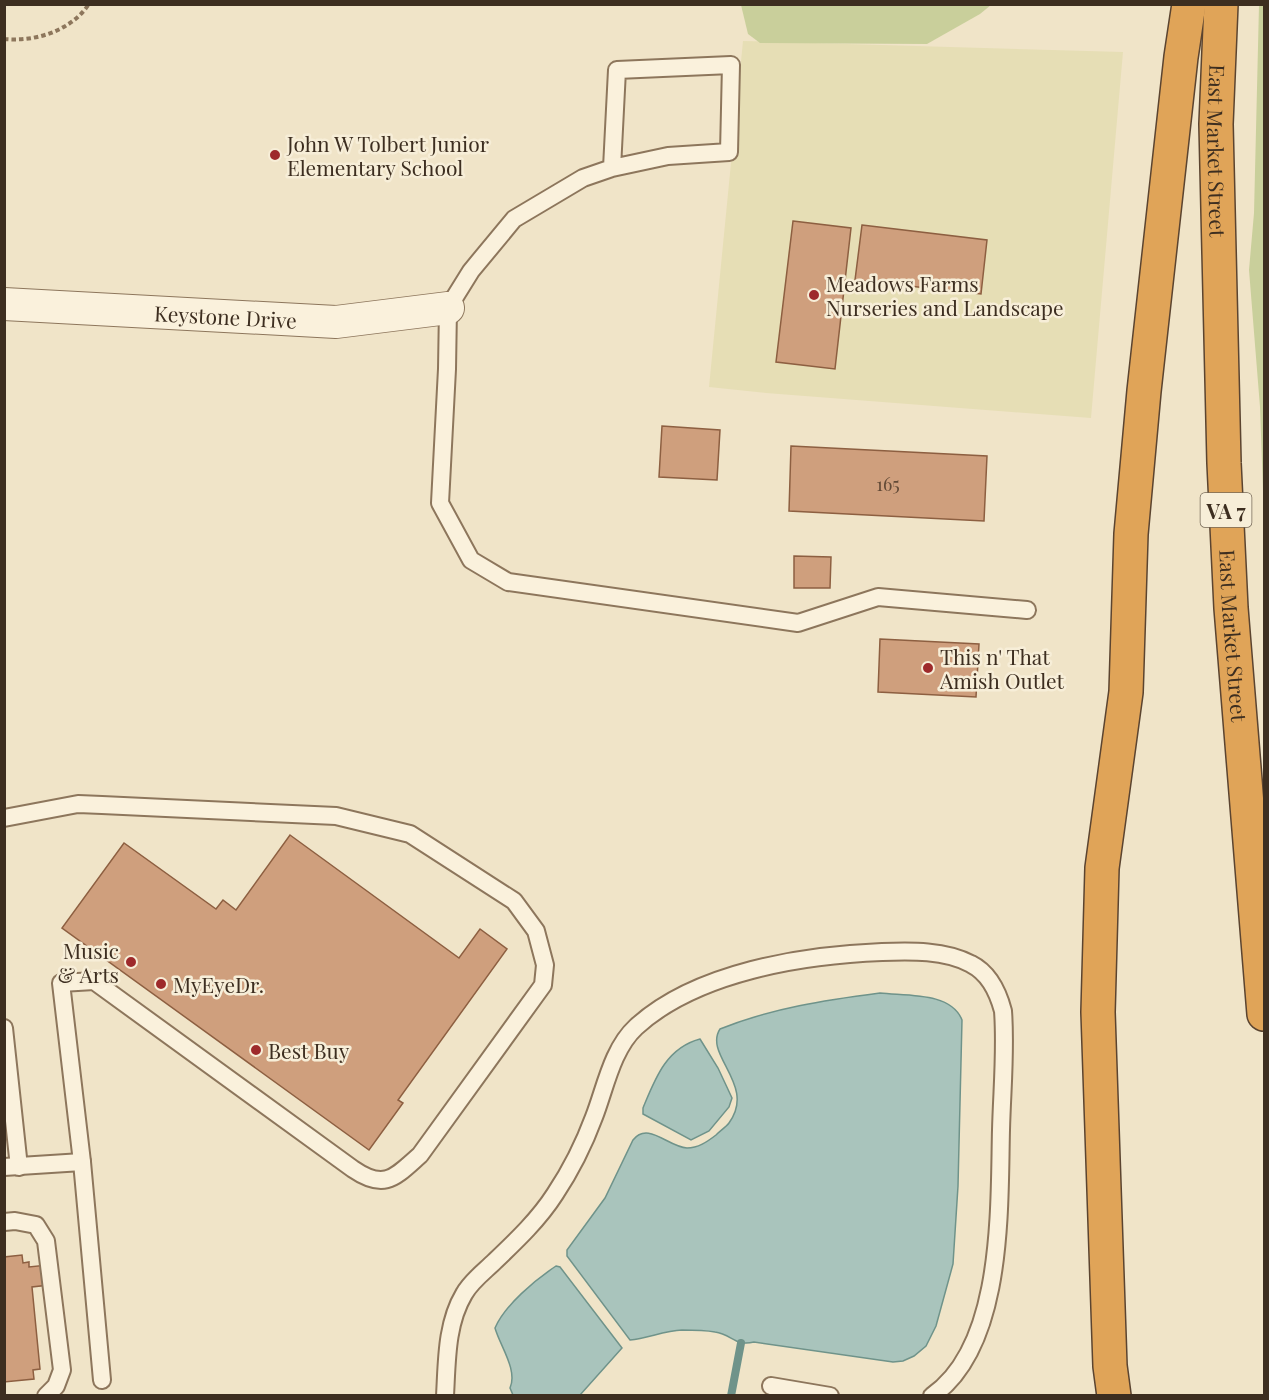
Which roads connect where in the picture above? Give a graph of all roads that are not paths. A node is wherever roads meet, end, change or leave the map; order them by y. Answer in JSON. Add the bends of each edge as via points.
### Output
{"nodes":[{"id":1,"x":1189,"y":4,"type":"edge"},
{"id":2,"x":1221,"y":4,"type":"edge"},
{"id":3,"x":612,"y":168,"type":"junction"},
{"id":4,"x":4,"y":303,"type":"edge"},
{"id":5,"x":448,"y":308,"type":"junction"},
{"id":6,"x":1027,"y":610,"type":"dead end"},
{"id":7,"x":4,"y":818,"type":"edge"},
{"id":8,"x":1264,"y":1014,"type":"edge"},
{"id":9,"x":4,"y":1028,"type":"edge"},
{"id":10,"x":82,"y":1162,"type":"junction"},
{"id":11,"x":12,"y":1167,"type":"edge"},
{"id":12,"x":4,"y":1222,"type":"edge"},
{"id":13,"x":102,"y":1380,"type":"dead end"},
{"id":14,"x":1112,"y":1381,"type":"edge"},
{"id":15,"x":771,"y":1386,"type":"dead end"},
{"id":16,"x":46,"y":1395,"type":"edge"},
{"id":17,"x":445,"y":1395,"type":"edge"},
{"id":18,"x":830,"y":1395,"type":"edge"},
{"id":19,"x":932,"y":1395,"type":"edge"},
{"id":20,"x":1097,"y":1395,"type":"edge"}],
"edges":[{"from":1,"to":14,"type":"highway","via":[[1131,534],[1126,692],[1102,868],[1098,1012]]},
{"from":2,"to":8,"type":"highway","name":"East Market Street","number":"VA 7","via":[[1216,124],[1224,463],[1231,608]]},
{"from":3,"to":3,"type":"lane","via":[[668,156],[729,152],[731,65],[617,70]]},
{"from":3,"to":5,"type":"lane","via":[[583,178],[514,219],[471,271]]},
{"from":4,"to":5,"type":"street","name":"Keystone Drive","via":[[336,322]]},
{"from":5,"to":6,"type":"lane","via":[[440,503],[471,560],[508,582],[798,623],[878,597]]},
{"from":7,"to":10,"type":"lane","via":[[78,804],[336,816],[410,834],[514,902],[536,931],[545,965],[543,985],[420,1155],[394,1177],[382,1181],[353,1169],[94,981],[61,983]]},
{"from":9,"to":11,"type":"lane"},
{"from":10,"to":11,"type":"lane"},
{"from":10,"to":13,"type":"lane"},
{"from":12,"to":16,"type":"lane","via":[[36,1225],[46,1241],[62,1370],[56,1386]]},
{"from":14,"to":20,"type":"highway"},
{"from":15,"to":18,"type":"lane"},
{"from":17,"to":19,"type":"lane","via":[[453,1322],[464,1294],[556,1194],[577,1157],[615,1060],[633,1030],[677,998],[750,971],[845,953],[903,951],[933,953],[973,964],[990,980],[1003,1011],[998,1223],[987,1297],[968,1357]]}]}
